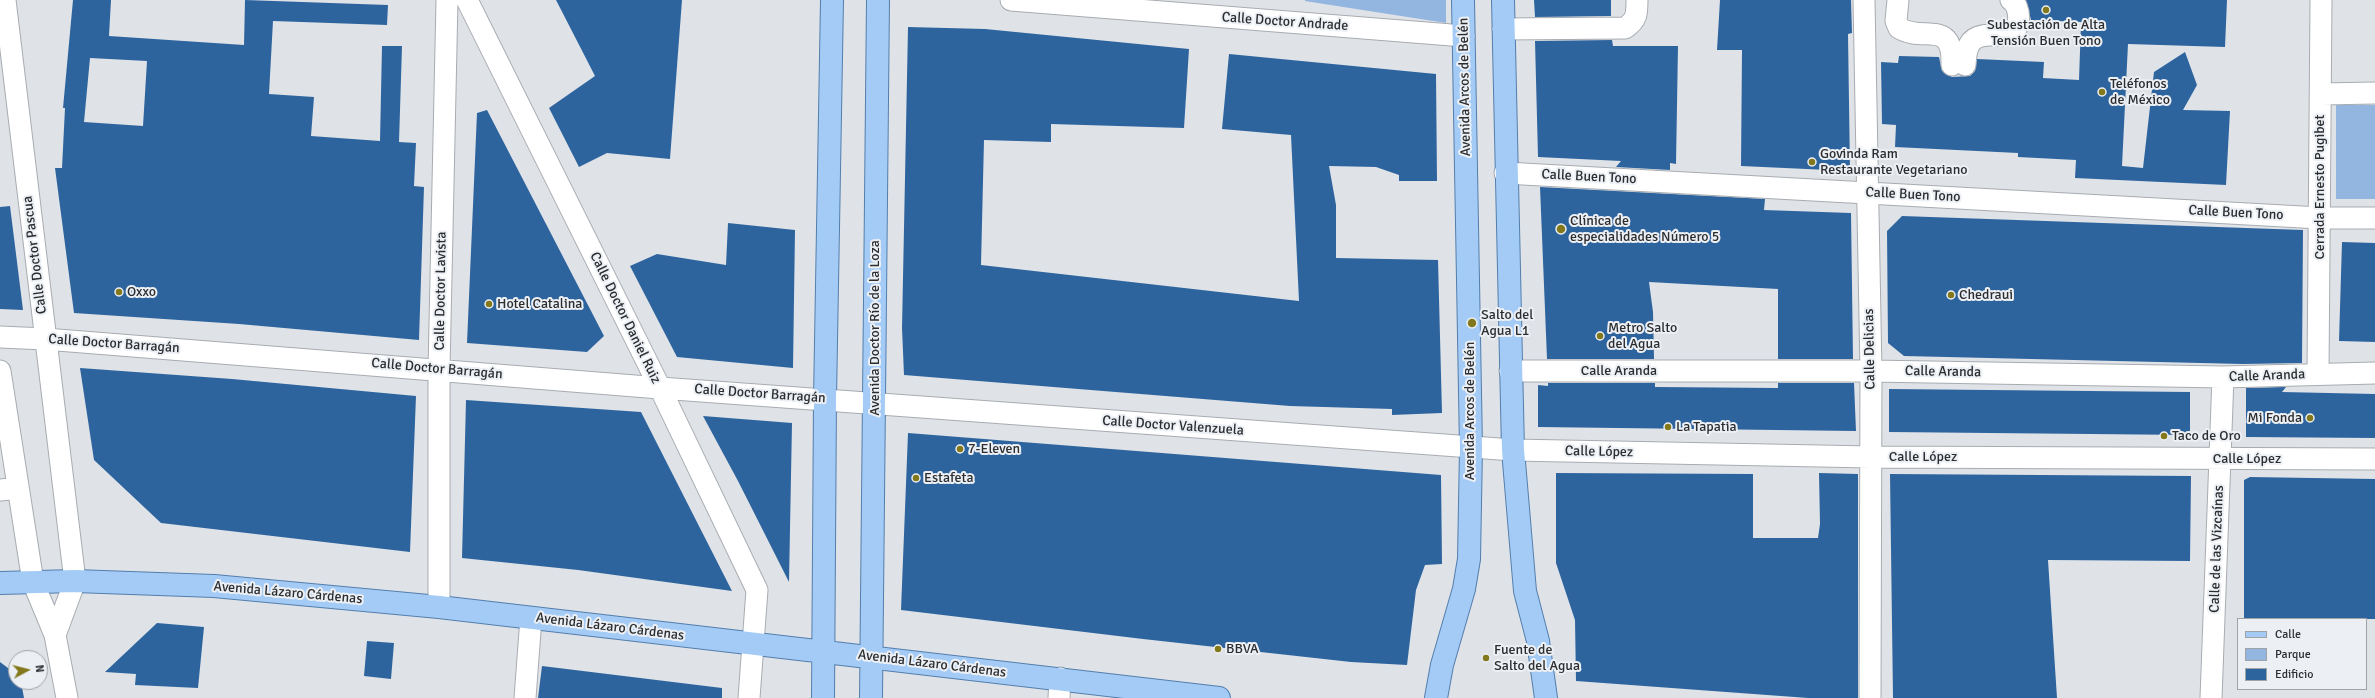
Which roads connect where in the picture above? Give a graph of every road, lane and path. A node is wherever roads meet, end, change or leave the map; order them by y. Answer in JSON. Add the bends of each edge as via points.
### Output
{"nodes":[{"id":1,"x":5,"y":0,"type":"edge"},
{"id":2,"x":447,"y":0,"type":"edge"},
{"id":3,"x":467,"y":0,"type":"edge"},
{"id":4,"x":832,"y":0,"type":"edge"},
{"id":5,"x":878,"y":0,"type":"edge"},
{"id":6,"x":1011,"y":0,"type":"edge"},
{"id":7,"x":1463,"y":0,"type":"edge"},
{"id":8,"x":1503,"y":0,"type":"edge"},
{"id":9,"x":1636,"y":0,"type":"edge"},
{"id":10,"x":2012,"y":0,"type":"edge"},
{"id":11,"x":2321,"y":0,"type":"edge"},
{"id":12,"x":1864,"y":4,"type":"edge"},
{"id":13,"x":1897,"y":4,"type":"edge"},
{"id":14,"x":1503,"y":29,"type":"junction"},
{"id":15,"x":1464,"y":36,"type":"junction"},
{"id":16,"x":2375,"y":93,"type":"edge"},
{"id":17,"x":2321,"y":94,"type":"junction"},
{"id":18,"x":1506,"y":173,"type":"junction"},
{"id":19,"x":1867,"y":192,"type":"junction"},
{"id":20,"x":2320,"y":218,"type":"junction"},
{"id":21,"x":2375,"y":218,"type":"edge"},
{"id":22,"x":0,"y":337,"type":"edge"},
{"id":23,"x":45,"y":339,"type":"junction"},
{"id":24,"x":439,"y":369,"type":"junction"},
{"id":25,"x":0,"y":371,"type":"edge"},
{"id":26,"x":1510,"y":371,"type":"junction"},
{"id":27,"x":1871,"y":371,"type":"junction"},
{"id":28,"x":2375,"y":373,"type":"edge"},
{"id":29,"x":2318,"y":374,"type":"junction"},
{"id":30,"x":2223,"y":377,"type":"junction"},
{"id":31,"x":660,"y":388,"type":"junction"},
{"id":32,"x":825,"y":399,"type":"junction"},
{"id":33,"x":874,"y":403,"type":"junction"},
{"id":34,"x":1471,"y":448,"type":"junction"},
{"id":35,"x":1513,"y":450,"type":"junction"},
{"id":36,"x":1871,"y":457,"type":"junction"},
{"id":37,"x":2220,"y":459,"type":"junction"},
{"id":38,"x":2375,"y":459,"type":"edge"},
{"id":39,"x":9,"y":489,"type":"edge"},
{"id":40,"x":75,"y":581,"type":"junction"},
{"id":41,"x":33,"y":582,"type":"junction"},
{"id":42,"x":0,"y":583,"type":"edge"},
{"id":43,"x":439,"y":607,"type":"junction"},
{"id":44,"x":531,"y":618,"type":"junction"},
{"id":45,"x":55,"y":635,"type":"junction"},
{"id":46,"x":754,"y":643,"type":"junction"},
{"id":47,"x":823,"y":651,"type":"junction"},
{"id":48,"x":872,"y":657,"type":"junction"},
{"id":49,"x":1060,"y":688,"type":"edge"},
{"id":50,"x":67,"y":698,"type":"edge"},
{"id":51,"x":525,"y":698,"type":"edge"},
{"id":52,"x":749,"y":698,"type":"edge"},
{"id":53,"x":823,"y":698,"type":"edge"},
{"id":54,"x":871,"y":698,"type":"edge"},
{"id":55,"x":1219,"y":698,"type":"edge"},
{"id":56,"x":1436,"y":698,"type":"edge"},
{"id":57,"x":1546,"y":698,"type":"edge"},
{"id":58,"x":1870,"y":698,"type":"edge"},
{"id":59,"x":2211,"y":698,"type":"edge"}],
"edges":[{"from":1,"to":23,"type":"street","name":"Calle Doctor Pascua"},
{"from":2,"to":24,"type":"street","name":"Calle Doctor Lavista"},
{"from":3,"to":31,"type":"street","name":"Calle Doctor Daniel Ruiz"},
{"from":4,"to":32,"type":"main road"},
{"from":5,"to":33,"type":"main road","name":"Avenida Doctor Río de la Loza"},
{"from":6,"to":15,"type":"street","name":"Calle Doctor Andrade"},
{"from":7,"to":15,"type":"main road","name":"Avenida Arcos de Belén"},
{"from":8,"to":14,"type":"main road"},
{"from":9,"to":14,"type":"street","via":[[1637,17],[1625,28]]},
{"from":10,"to":13,"type":"street","via":[[2018,6],[2017,27],[2014,32],[2006,35],[1981,34],[1975,37],[1959,65],[1946,38],[1935,33],[1899,28],[1896,21]]},
{"from":11,"to":17,"type":"street","name":"Cerrada Ernesto Pugibet"},
{"from":12,"to":13,"type":"street"},
{"from":12,"to":19,"type":"street","name":"Calle Delicias"},
{"from":14,"to":18,"type":"main road"},
{"from":15,"to":34,"type":"main road","name":"Avenida Arcos de Belén"},
{"from":16,"to":17,"type":"street"},
{"from":17,"to":20,"type":"street","name":"Cerrada Ernesto Pugibet"},
{"from":18,"to":19,"type":"street","name":"Calle Buen Tono"},
{"from":18,"to":26,"type":"main road"},
{"from":19,"to":20,"type":"street","name":"Calle Buen Tono"},
{"from":19,"to":27,"type":"street","name":"Calle Delicias"},
{"from":20,"to":21,"type":"street","name":"Calle Buen Tono"},
{"from":20,"to":29,"type":"street","name":"Cerrada Ernesto Pugibet"},
{"from":22,"to":23,"type":"street","name":"Calle Doctor Barragán"},
{"from":23,"to":24,"type":"street","name":"Calle Doctor Barragán"},
{"from":23,"to":40,"type":"street","name":"Calle Doctor Pascua"},
{"from":24,"to":31,"type":"street","name":"Calle Doctor Barragán"},
{"from":24,"to":43,"type":"street","name":"Calle Doctor Lavista"},
{"from":25,"to":39,"type":"street"},
{"from":26,"to":27,"type":"street","name":"Calle Aranda"},
{"from":26,"to":35,"type":"main road"},
{"from":27,"to":30,"type":"street","name":"Calle Aranda"},
{"from":27,"to":36,"type":"street","name":"Calle Delicias"},
{"from":28,"to":29,"type":"street","name":"Calle Aranda"},
{"from":29,"to":30,"type":"street","name":"Calle Aranda"},
{"from":30,"to":37,"type":"street","name":"Calle de las Vizcaínas"},
{"from":31,"to":32,"type":"street","name":"Calle Doctor Barragán"},
{"from":31,"to":46,"type":"street","name":"Calle Doctor Daniel Ruiz","via":[[757,590]]},
{"from":32,"to":33,"type":"street","name":"Calle Doctor Barragán"},
{"from":32,"to":47,"type":"main road"},
{"from":33,"to":34,"type":"street","name":"Calle Doctor Valenzuela"},
{"from":33,"to":48,"type":"main road","name":"Avenida Doctor Río de la Loza"},
{"from":34,"to":35,"type":"street","name":"Calle López"},
{"from":34,"to":56,"type":"main road","name":"Avenida Arcos de Belén","via":[[1468,559],[1464,589],[1448,643]]},
{"from":35,"to":36,"type":"street","name":"Calle López"},
{"from":35,"to":57,"type":"main road","via":[[1525,591],[1538,641]]},
{"from":36,"to":37,"type":"street","name":"Calle López"},
{"from":36,"to":58,"type":"street","name":"Calle Delicias"},
{"from":37,"to":38,"type":"street","name":"Calle López"},
{"from":37,"to":59,"type":"street","name":"Calle de las Vizcaínas"},
{"from":39,"to":41,"type":"street"},
{"from":40,"to":41,"type":"main road","name":"Avenida Lázaro Cárdenas"},
{"from":40,"to":43,"type":"main road","name":"Avenida Lázaro Cárdenas","via":[[214,586]]},
{"from":40,"to":45,"type":"street"},
{"from":41,"to":42,"type":"main road","name":"Avenida Lázaro Cárdenas"},
{"from":41,"to":45,"type":"street"},
{"from":43,"to":44,"type":"main road","name":"Avenida Lázaro Cárdenas"},
{"from":44,"to":46,"type":"main road","name":"Avenida Lázaro Cárdenas"},
{"from":44,"to":51,"type":"street"},
{"from":45,"to":50,"type":"street"},
{"from":46,"to":47,"type":"main road","name":"Avenida Lázaro Cárdenas"},
{"from":46,"to":52,"type":"street","name":"Calle Doctor Daniel Ruiz"},
{"from":47,"to":48,"type":"main road","name":"Avenida Lázaro Cárdenas"},
{"from":47,"to":53,"type":"main road"},
{"from":48,"to":49,"type":"main road","name":"Avenida Lázaro Cárdenas"},
{"from":48,"to":54,"type":"main road","name":"Avenida Doctor Río de la Loza"},
{"from":49,"to":55,"type":"main road","name":"Avenida Lázaro Cárdenas"}]}
